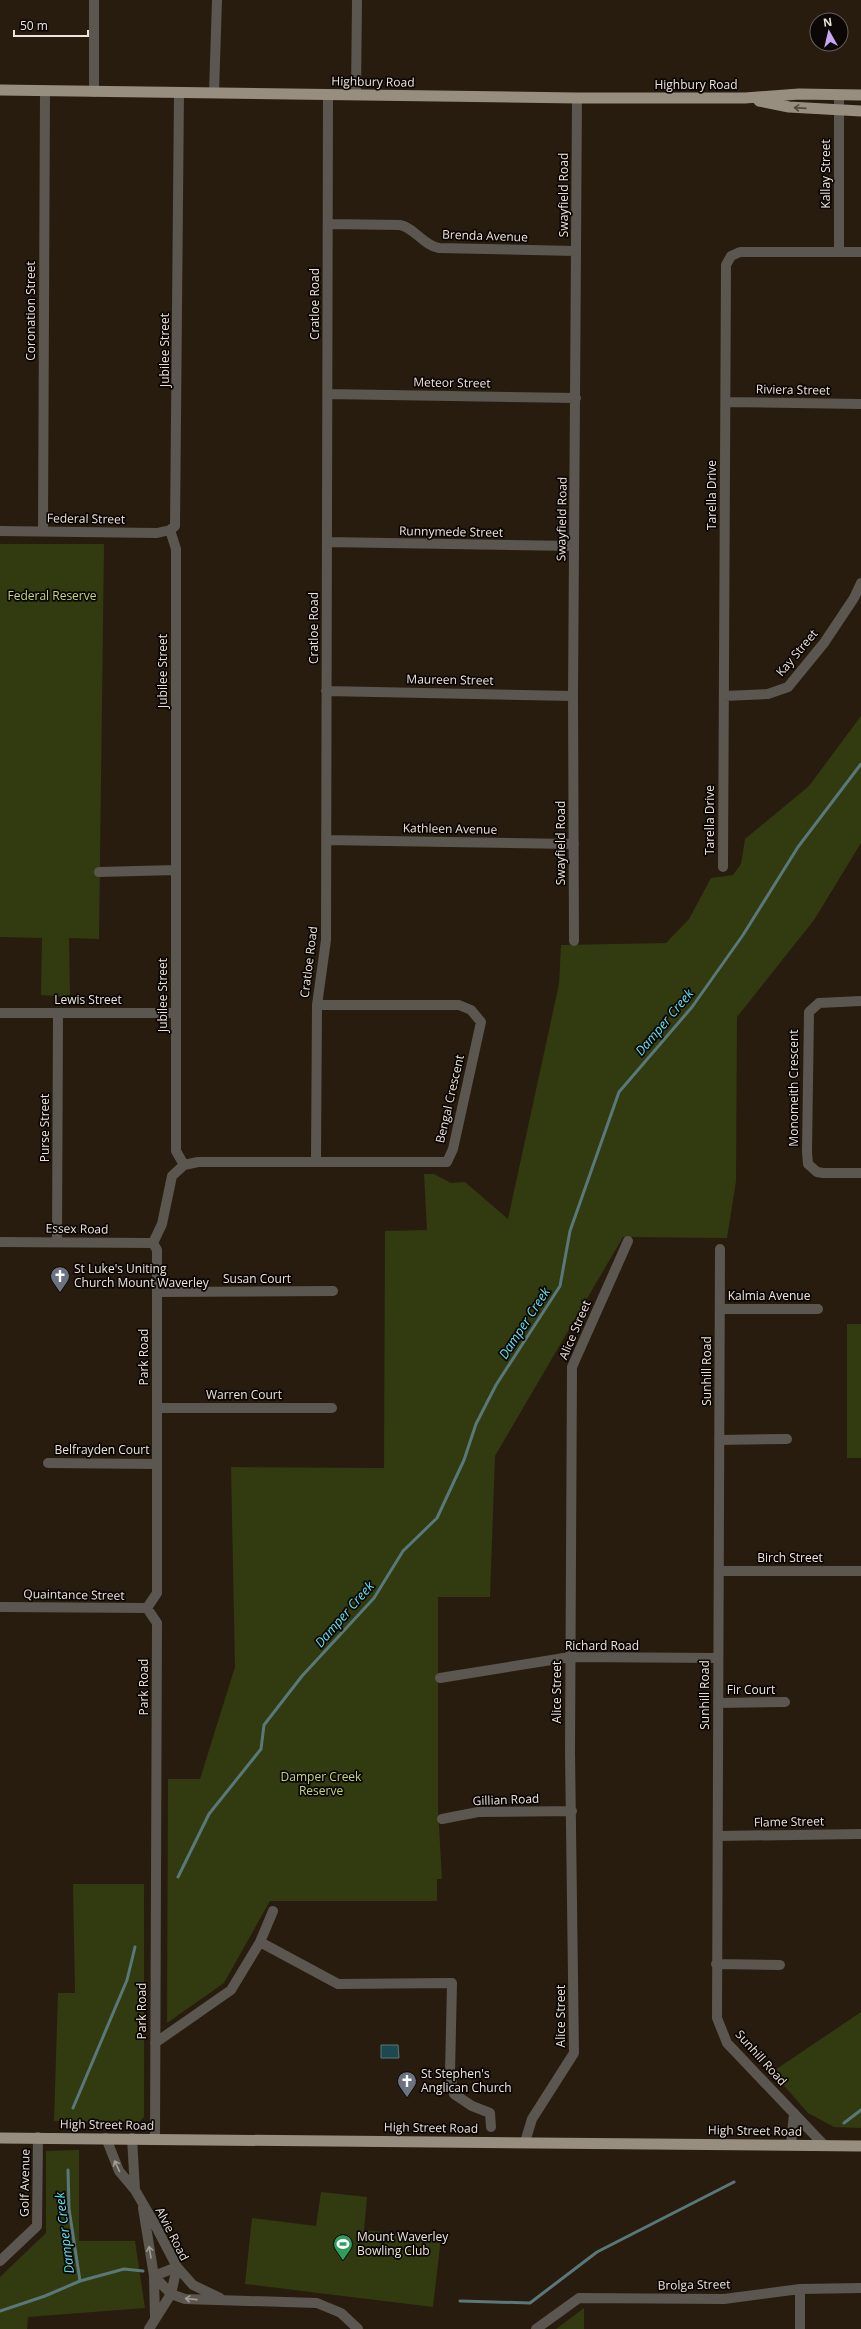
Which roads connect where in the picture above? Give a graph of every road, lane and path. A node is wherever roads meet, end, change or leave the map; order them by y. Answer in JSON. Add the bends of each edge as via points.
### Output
{"nodes":[{"id":1,"x":94,"y":0,"type":"edge"},
{"id":2,"x":217,"y":0,"type":"edge"},
{"id":3,"x":357,"y":0,"type":"edge"},
{"id":4,"x":0,"y":90,"type":"edge"},
{"id":5,"x":45,"y":91,"type":"junction"},
{"id":6,"x":94,"y":92,"type":"junction"},
{"id":7,"x":179,"y":92,"type":"junction"},
{"id":8,"x":214,"y":93,"type":"junction"},
{"id":9,"x":328,"y":94,"type":"junction"},
{"id":10,"x":356,"y":94,"type":"junction"},
{"id":11,"x":839,"y":95,"type":"junction"},
{"id":12,"x":861,"y":95,"type":"edge"},
{"id":13,"x":577,"y":98,"type":"junction"},
{"id":14,"x":745,"y":98,"type":"junction"},
{"id":15,"x":839,"y":111,"type":"junction"},
{"id":16,"x":861,"y":111,"type":"edge"},
{"id":17,"x":328,"y":224,"type":"junction"},
{"id":18,"x":576,"y":251,"type":"junction"},
{"id":19,"x":839,"y":252,"type":"junction"},
{"id":20,"x":861,"y":252,"type":"edge"},
{"id":21,"x":328,"y":394,"type":"junction"},
{"id":22,"x":576,"y":398,"type":"junction"},
{"id":23,"x":726,"y":402,"type":"junction"},
{"id":24,"x":861,"y":404,"type":"edge"},
{"id":25,"x":170,"y":530,"type":"junction"},
{"id":26,"x":0,"y":531,"type":"edge"},
{"id":27,"x":43,"y":531,"type":"junction"},
{"id":28,"x":327,"y":542,"type":"junction"},
{"id":29,"x":574,"y":546,"type":"junction"},
{"id":30,"x":861,"y":583,"type":"edge"},
{"id":31,"x":326,"y":690,"type":"junction"},
{"id":32,"x":573,"y":696,"type":"junction"},
{"id":33,"x":724,"y":696,"type":"junction"},
{"id":34,"x":326,"y":840,"type":"junction"},
{"id":35,"x":574,"y":844,"type":"junction"},
{"id":36,"x":723,"y":867,"type":"dead end"},
{"id":37,"x":176,"y":870,"type":"junction"},
{"id":38,"x":99,"y":872,"type":"dead end"},
{"id":39,"x":574,"y":941,"type":"dead end"},
{"id":40,"x":861,"y":1001,"type":"edge"},
{"id":41,"x":317,"y":1005,"type":"junction"},
{"id":42,"x":0,"y":1013,"type":"edge"},
{"id":43,"x":58,"y":1013,"type":"junction"},
{"id":44,"x":176,"y":1013,"type":"junction"},
{"id":45,"x":316,"y":1161,"type":"junction"},
{"id":46,"x":184,"y":1165,"type":"junction"},
{"id":47,"x":861,"y":1173,"type":"edge"},
{"id":48,"x":628,"y":1241,"type":"dead end"},
{"id":49,"x":0,"y":1242,"type":"edge"},
{"id":50,"x":58,"y":1242,"type":"junction"},
{"id":51,"x":153,"y":1243,"type":"junction"},
{"id":52,"x":720,"y":1249,"type":"dead end"},
{"id":53,"x":333,"y":1291,"type":"dead end"},
{"id":54,"x":157,"y":1292,"type":"junction"},
{"id":55,"x":720,"y":1309,"type":"junction"},
{"id":56,"x":818,"y":1309,"type":"dead end"},
{"id":57,"x":157,"y":1408,"type":"junction"},
{"id":58,"x":332,"y":1408,"type":"dead end"},
{"id":59,"x":787,"y":1439,"type":"dead end"},
{"id":60,"x":719,"y":1440,"type":"junction"},
{"id":61,"x":48,"y":1463,"type":"dead end"},
{"id":62,"x":156,"y":1464,"type":"junction"},
{"id":63,"x":718,"y":1571,"type":"junction"},
{"id":64,"x":861,"y":1571,"type":"edge"},
{"id":65,"x":0,"y":1607,"type":"edge"},
{"id":66,"x":147,"y":1608,"type":"junction"},
{"id":67,"x":570,"y":1657,"type":"junction"},
{"id":68,"x":718,"y":1658,"type":"junction"},
{"id":69,"x":440,"y":1678,"type":"dead end"},
{"id":70,"x":785,"y":1702,"type":"dead end"},
{"id":71,"x":718,"y":1703,"type":"junction"},
{"id":72,"x":572,"y":1811,"type":"junction"},
{"id":73,"x":442,"y":1820,"type":"dead end"},
{"id":74,"x":861,"y":1834,"type":"edge"},
{"id":75,"x":718,"y":1836,"type":"junction"},
{"id":76,"x":273,"y":1911,"type":"dead end"},
{"id":77,"x":260,"y":1942,"type":"junction"},
{"id":78,"x":716,"y":1964,"type":"junction"},
{"id":79,"x":780,"y":1965,"type":"dead end"},
{"id":80,"x":155,"y":2043,"type":"junction"},
{"id":81,"x":794,"y":2113,"type":"junction"},
{"id":82,"x":491,"y":2127,"type":"dead end"},
{"id":83,"x":38,"y":2137,"type":"junction"},
{"id":84,"x":0,"y":2138,"type":"edge"},
{"id":85,"x":106,"y":2138,"type":"junction"},
{"id":86,"x":132,"y":2138,"type":"junction"},
{"id":87,"x":155,"y":2139,"type":"junction"},
{"id":88,"x":525,"y":2142,"type":"junction"},
{"id":89,"x":791,"y":2145,"type":"junction"},
{"id":90,"x":824,"y":2145,"type":"junction"},
{"id":91,"x":861,"y":2146,"type":"edge"},
{"id":92,"x":135,"y":2190,"type":"junction"},
{"id":93,"x":142,"y":2204,"type":"junction"},
{"id":94,"x":0,"y":2261,"type":"edge"},
{"id":95,"x":177,"y":2267,"type":"junction"},
{"id":96,"x":154,"y":2276,"type":"junction"},
{"id":97,"x":861,"y":2288,"type":"edge"},
{"id":98,"x":800,"y":2289,"type":"junction"},
{"id":99,"x":171,"y":2294,"type":"junction"},
{"id":100,"x":230,"y":2301,"type":"junction"},
{"id":101,"x":155,"y":2319,"type":"junction"},
{"id":102,"x":149,"y":2329,"type":"edge"},
{"id":103,"x":358,"y":2329,"type":"edge"},
{"id":104,"x":536,"y":2329,"type":"edge"},
{"id":105,"x":800,"y":2329,"type":"edge"}],
"edges":[{"from":1,"to":6,"type":"street"},
{"from":2,"to":8,"type":"street"},
{"from":3,"to":10,"type":"street"},
{"from":4,"to":5,"type":"main road","name":"Highbury Road"},
{"from":5,"to":6,"type":"main road","name":"Highbury Road"},
{"from":5,"to":27,"type":"street","name":"Coronation Street"},
{"from":6,"to":7,"type":"main road","name":"Highbury Road"},
{"from":7,"to":8,"type":"main road","name":"Highbury Road"},
{"from":7,"to":25,"type":"street","name":"Jubilee Street","via":[[177,521]]},
{"from":8,"to":9,"type":"main road","name":"Highbury Road"},
{"from":9,"to":10,"type":"main road","name":"Highbury Road"},
{"from":9,"to":17,"type":"street","name":"Cratloe Road"},
{"from":10,"to":13,"type":"main road","name":"Highbury Road"},
{"from":11,"to":12,"type":"main road","name":"Highbury Road"},
{"from":11,"to":14,"type":"main road","name":"Highbury Road","via":[[799,94]]},
{"from":11,"to":15,"type":"street","name":"Kallay Street"},
{"from":13,"to":14,"type":"main road","name":"Highbury Road"},
{"from":13,"to":18,"type":"street","name":"Swayfield Road"},
{"from":15,"to":14,"type":"main road","name":"Highbury Road","one_way":true,"via":[[790,107]]},
{"from":15,"to":16,"type":"main road","name":"Highbury Road"},
{"from":15,"to":19,"type":"street","name":"Kallay Street"},
{"from":17,"to":18,"type":"street","name":"Brenda Avenue","via":[[406,226],[426,242],[439,248]]},
{"from":17,"to":21,"type":"street","name":"Cratloe Road"},
{"from":18,"to":22,"type":"street","name":"Swayfield Road"},
{"from":19,"to":20,"type":"street","name":"Tarella Drive"},
{"from":19,"to":23,"type":"street","name":"Tarella Drive","via":[[740,252],[731,256],[726,264]]},
{"from":21,"to":22,"type":"street","name":"Meteor Street"},
{"from":21,"to":28,"type":"street","name":"Cratloe Road"},
{"from":22,"to":29,"type":"street","name":"Swayfield Road"},
{"from":23,"to":24,"type":"street","name":"Riviera Street"},
{"from":23,"to":33,"type":"street","name":"Tarella Drive"},
{"from":25,"to":27,"type":"street","name":"Federal Street","via":[[157,533]]},
{"from":25,"to":37,"type":"street","name":"Jubilee Street","via":[[176,549]]},
{"from":26,"to":27,"type":"street","name":"Federal Street"},
{"from":28,"to":29,"type":"street","name":"Runnymede Street"},
{"from":28,"to":31,"type":"street","name":"Cratloe Road"},
{"from":29,"to":32,"type":"street","name":"Swayfield Road"},
{"from":30,"to":33,"type":"street","name":"Kay Street","via":[[824,643],[788,687],[768,694]]},
{"from":31,"to":32,"type":"street","name":"Maureen Street"},
{"from":31,"to":34,"type":"street","name":"Cratloe Road"},
{"from":32,"to":35,"type":"street","name":"Swayfield Road"},
{"from":33,"to":36,"type":"street","name":"Tarella Drive"},
{"from":34,"to":35,"type":"street","name":"Kathleen Avenue"},
{"from":34,"to":41,"type":"street","name":"Cratloe Road","via":[[326,940]]},
{"from":35,"to":39,"type":"street","name":"Swayfield Road"},
{"from":37,"to":38,"type":"street"},
{"from":37,"to":44,"type":"street","name":"Jubilee Street"},
{"from":40,"to":47,"type":"street","name":"Monomeith Crescent","via":[[819,1002],[809,1012],[807,1152],[808,1164],[817,1172]]},
{"from":41,"to":45,"type":"street","name":"Cratloe Road"},
{"from":41,"to":45,"type":"street","name":"Bengal Crescent","via":[[459,1005],[471,1010],[481,1022],[453,1149],[447,1162]]},
{"from":42,"to":43,"type":"street","name":"Lewis Street"},
{"from":43,"to":44,"type":"street","name":"Lewis Street"},
{"from":43,"to":50,"type":"street","name":"Purse Street"},
{"from":44,"to":46,"type":"street","name":"Jubilee Street","via":[[176,1151]]},
{"from":45,"to":46,"type":"street","name":"Bengal Crescent","via":[[198,1162]]},
{"from":46,"to":51,"type":"street","via":[[172,1176],[162,1224]]},
{"from":48,"to":67,"type":"street","name":"Alice Street","via":[[572,1367]]},
{"from":49,"to":50,"type":"street","name":"Essex Road"},
{"from":50,"to":51,"type":"street","name":"Essex Road"},
{"from":51,"to":54,"type":"street","name":"Park Road","via":[[157,1250]]},
{"from":52,"to":55,"type":"street","name":"Sunhill Road"},
{"from":53,"to":54,"type":"street","name":"Susan Court"},
{"from":54,"to":57,"type":"street","name":"Park Road"},
{"from":55,"to":56,"type":"street","name":"Kalmia Avenue"},
{"from":55,"to":60,"type":"street","name":"Sunhill Road"},
{"from":57,"to":58,"type":"street","name":"Warren Court"},
{"from":57,"to":62,"type":"street","name":"Park Road"},
{"from":59,"to":60,"type":"street"},
{"from":60,"to":63,"type":"street","name":"Sunhill Road"},
{"from":61,"to":62,"type":"street","name":"Belfrayden Court"},
{"from":62,"to":66,"type":"street","name":"Park Road","via":[[157,1593]]},
{"from":63,"to":64,"type":"street","name":"Birch Street"},
{"from":63,"to":68,"type":"street","name":"Sunhill Road"},
{"from":65,"to":66,"type":"street","name":"Quaintance Street"},
{"from":66,"to":80,"type":"street","name":"Park Road","via":[[157,1623]]},
{"from":67,"to":68,"type":"street","name":"Richard Road"},
{"from":67,"to":69,"type":"street","name":"Richard Road"},
{"from":67,"to":72,"type":"street","name":"Alice Street"},
{"from":68,"to":71,"type":"street","name":"Sunhill Road"},
{"from":70,"to":71,"type":"street","name":"Fir Court"},
{"from":71,"to":75,"type":"street","name":"Sunhill Road"},
{"from":72,"to":73,"type":"street","name":"Gillian Road","via":[[478,1812]]},
{"from":72,"to":88,"type":"street","name":"Alice Street","via":[[574,2053],[532,2119]]},
{"from":74,"to":75,"type":"street","name":"Flame Street"},
{"from":75,"to":78,"type":"street","name":"Sunhill Road"},
{"from":76,"to":77,"type":"street"},
{"from":77,"to":80,"type":"street","via":[[231,1990]]},
{"from":77,"to":82,"type":"street","via":[[338,1984],[452,1983],[450,2073],[454,2094],[472,2106],[490,2113]]},
{"from":78,"to":79,"type":"street"},
{"from":78,"to":81,"type":"street","name":"Sunhill Road","via":[[717,2018],[727,2043]]},
{"from":80,"to":87,"type":"street","name":"Park Road"},
{"from":81,"to":89,"type":"street"},
{"from":81,"to":90,"type":"street","name":"Sunhill Road"},
{"from":83,"to":84,"type":"main road","name":"High Street Road"},
{"from":83,"to":85,"type":"main road","name":"High Street Road"},
{"from":83,"to":94,"type":"street","name":"Golf Avenue","via":[[37,2226]]},
{"from":85,"to":86,"type":"main road","name":"High Street Road"},
{"from":92,"to":85,"type":"street","name":"Alvie Road","one_way":true,"via":[[119,2171]]},
{"from":86,"to":87,"type":"main road","name":"High Street Road"},
{"from":86,"to":92,"type":"street","name":"Alvie Road"},
{"from":87,"to":88,"type":"main road","name":"High Street Road"},
{"from":88,"to":89,"type":"main road","name":"High Street Road"},
{"from":89,"to":90,"type":"main road","name":"High Street Road"},
{"from":90,"to":91,"type":"main road","name":"High Street Road"},
{"from":92,"to":93,"type":"street","name":"Alvie Road"},
{"from":93,"to":95,"type":"street","name":"Alvie Road"},
{"from":96,"to":93,"type":"street","name":"Alvie Road","one_way":true},
{"from":95,"to":96,"type":"street"},
{"from":95,"to":99,"type":"street","name":"Alvie Road"},
{"from":95,"to":100,"type":"street","via":[[193,2285],[211,2295]]},
{"from":96,"to":99,"type":"street"},
{"from":96,"to":101,"type":"street","name":"Alvie Road"},
{"from":97,"to":98,"type":"street","name":"Brolga Street"},
{"from":98,"to":104,"type":"street","name":"Brolga Street","via":[[724,2300],[579,2298]]},
{"from":98,"to":105,"type":"street"},
{"from":100,"to":99,"type":"street","one_way":true,"via":[[186,2299]]},
{"from":99,"to":101,"type":"street","name":"Alvie Road"},
{"from":100,"to":103,"type":"street","via":[[317,2303],[341,2313]]},
{"from":101,"to":102,"type":"street","name":"Alvie Road"}]}
